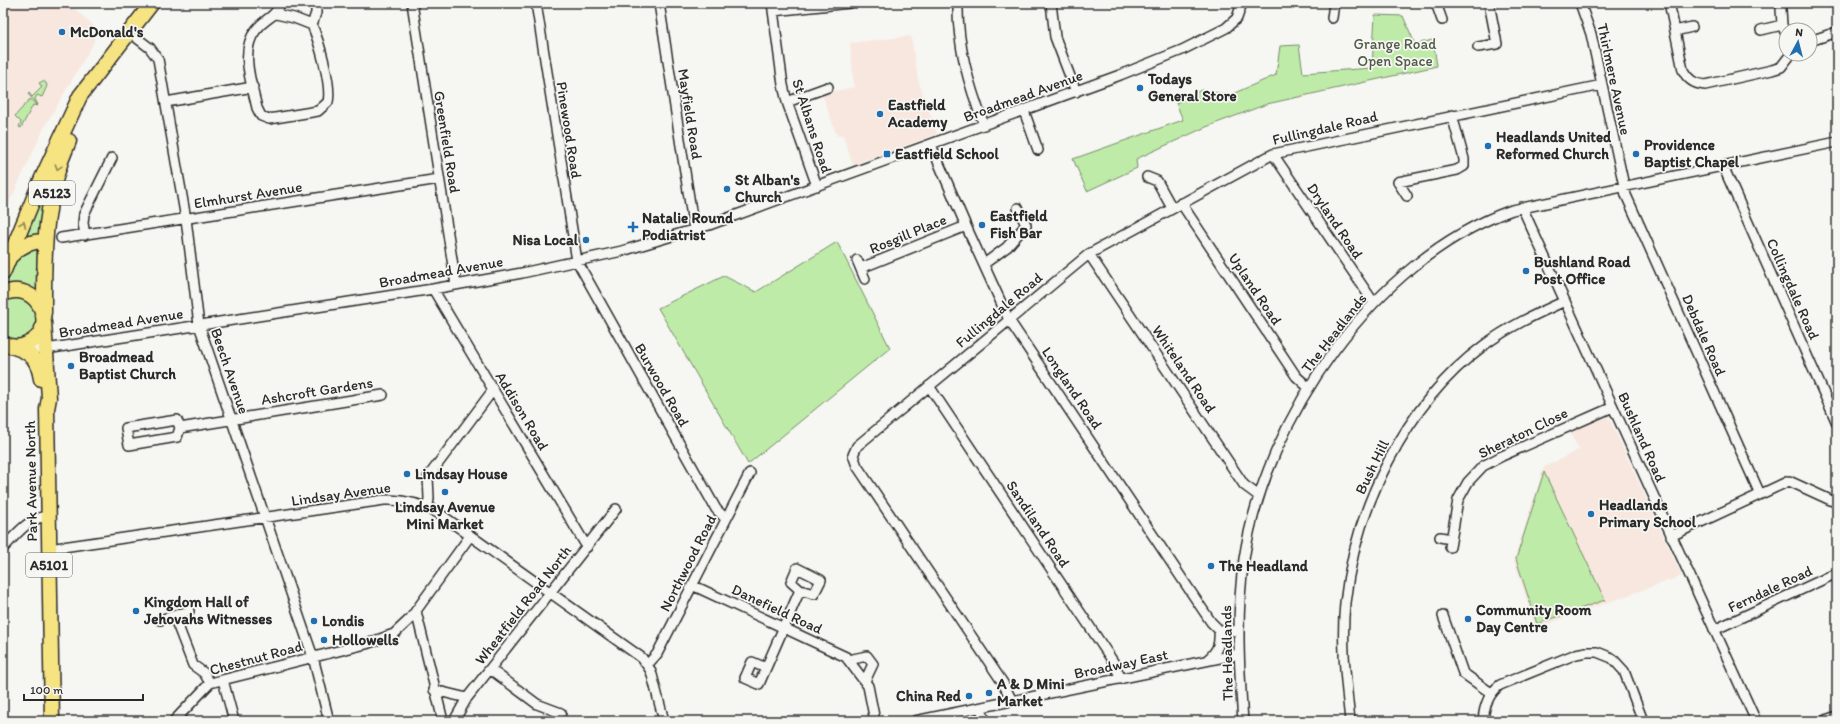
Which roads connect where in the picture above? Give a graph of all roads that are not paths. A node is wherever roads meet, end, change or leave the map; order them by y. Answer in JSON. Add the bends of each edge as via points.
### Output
{"nodes":[{"id":1,"x":152,"y":3,"type":"edge"},
{"id":2,"x":281,"y":3,"type":"edge"},
{"id":3,"x":316,"y":3,"type":"edge"},
{"id":4,"x":412,"y":3,"type":"edge"},
{"id":5,"x":536,"y":3,"type":"edge"},
{"id":6,"x":659,"y":3,"type":"edge"},
{"id":7,"x":850,"y":3,"type":"edge"},
{"id":8,"x":958,"y":3,"type":"edge"},
{"id":9,"x":1242,"y":3,"type":"edge"},
{"id":10,"x":1334,"y":3,"type":"edge"},
{"id":11,"x":1436,"y":3,"type":"edge"},
{"id":12,"x":1489,"y":3,"type":"edge"},
{"id":13,"x":1580,"y":3,"type":"edge"},
{"id":14,"x":1051,"y":4,"type":"edge"},
{"id":15,"x":773,"y":7,"type":"edge"},
{"id":16,"x":1670,"y":7,"type":"dead end"},
{"id":17,"x":1781,"y":9,"type":"dead end"},
{"id":18,"x":276,"y":14,"type":"junction"},
{"id":19,"x":1332,"y":18,"type":"dead end"},
{"id":20,"x":1442,"y":20,"type":"dead end"},
{"id":21,"x":1782,"y":22,"type":"edge"},
{"id":22,"x":312,"y":25,"type":"junction"},
{"id":23,"x":1778,"y":25,"type":"edge"},
{"id":24,"x":1692,"y":27,"type":"dead end"},
{"id":25,"x":1761,"y":30,"type":"dead end"},
{"id":26,"x":1675,"y":31,"type":"junction"},
{"id":27,"x":129,"y":32,"type":"junction"},
{"id":28,"x":1837,"y":32,"type":"edge"},
{"id":29,"x":1818,"y":38,"type":"edge"},
{"id":30,"x":1478,"y":47,"type":"dead end"},
{"id":31,"x":1785,"y":62,"type":"edge"},
{"id":32,"x":94,"y":79,"type":"junction"},
{"id":33,"x":1602,"y":85,"type":"junction"},
{"id":34,"x":252,"y":87,"type":"junction"},
{"id":35,"x":828,"y":87,"type":"dead end"},
{"id":36,"x":1076,"y":92,"type":"junction"},
{"id":37,"x":166,"y":102,"type":"junction"},
{"id":38,"x":787,"y":102,"type":"junction"},
{"id":39,"x":1024,"y":111,"type":"junction"},
{"id":40,"x":1452,"y":115,"type":"junction"},
{"id":41,"x":984,"y":125,"type":"junction"},
{"id":42,"x":1837,"y":142,"type":"edge"},
{"id":43,"x":931,"y":144,"type":"junction"},
{"id":44,"x":1038,"y":150,"type":"dead end"},
{"id":45,"x":1273,"y":154,"type":"junction"},
{"id":46,"x":112,"y":158,"type":"dead end"},
{"id":47,"x":1723,"y":166,"type":"junction"},
{"id":48,"x":1147,"y":177,"type":"dead end"},
{"id":49,"x":439,"y":179,"type":"junction"},
{"id":50,"x":817,"y":186,"type":"junction"},
{"id":51,"x":1623,"y":186,"type":"junction"},
{"id":52,"x":1407,"y":196,"type":"dead end"},
{"id":53,"x":1181,"y":203,"type":"junction"},
{"id":54,"x":1522,"y":207,"type":"junction"},
{"id":55,"x":1018,"y":208,"type":"dead end"},
{"id":56,"x":1172,"y":208,"type":"junction"},
{"id":57,"x":186,"y":219,"type":"junction"},
{"id":58,"x":966,"y":226,"type":"junction"},
{"id":59,"x":694,"y":230,"type":"junction"},
{"id":60,"x":85,"y":235,"type":"junction"},
{"id":61,"x":61,"y":238,"type":"dead end"},
{"id":62,"x":44,"y":241,"type":"junction"},
{"id":63,"x":1089,"y":254,"type":"junction"},
{"id":64,"x":10,"y":257,"type":"junction"},
{"id":65,"x":856,"y":260,"type":"dead end"},
{"id":66,"x":577,"y":261,"type":"junction"},
{"id":67,"x":984,"y":264,"type":"junction"},
{"id":68,"x":861,"y":268,"type":"junction"},
{"id":69,"x":3,"y":273,"type":"edge"},
{"id":70,"x":865,"y":278,"type":"dead end"},
{"id":71,"x":456,"y":284,"type":"junction"},
{"id":72,"x":433,"y":288,"type":"junction"},
{"id":73,"x":3,"y":294,"type":"edge"},
{"id":74,"x":1565,"y":301,"type":"junction"},
{"id":75,"x":1374,"y":303,"type":"junction"},
{"id":76,"x":44,"y":318,"type":"junction"},
{"id":77,"x":1009,"y":320,"type":"junction"},
{"id":78,"x":199,"y":325,"type":"junction"},
{"id":79,"x":10,"y":346,"type":"edge"},
{"id":80,"x":46,"y":349,"type":"junction"},
{"id":81,"x":929,"y":386,"type":"junction"},
{"id":82,"x":1308,"y":388,"type":"junction"},
{"id":83,"x":493,"y":390,"type":"junction"},
{"id":84,"x":383,"y":395,"type":"dead end"},
{"id":85,"x":1613,"y":407,"type":"junction"},
{"id":86,"x":47,"y":409,"type":"junction"},
{"id":87,"x":231,"y":420,"type":"junction"},
{"id":88,"x":1837,"y":423,"type":"edge"},
{"id":89,"x":180,"y":428,"type":"junction"},
{"id":90,"x":750,"y":473,"type":"dead end"},
{"id":91,"x":1760,"y":494,"type":"junction"},
{"id":92,"x":1259,"y":496,"type":"junction"},
{"id":93,"x":1837,"y":503,"type":"edge"},
{"id":94,"x":428,"y":507,"type":"junction"},
{"id":95,"x":616,"y":509,"type":"dead end"},
{"id":96,"x":48,"y":516,"type":"junction"},
{"id":97,"x":266,"y":518,"type":"junction"},
{"id":98,"x":726,"y":519,"type":"junction"},
{"id":99,"x":470,"y":536,"type":"junction"},
{"id":100,"x":1671,"y":536,"type":"junction"},
{"id":101,"x":1440,"y":538,"type":"dead end"},
{"id":102,"x":587,"y":547,"type":"junction"},
{"id":103,"x":3,"y":548,"type":"edge"},
{"id":104,"x":49,"y":549,"type":"junction"},
{"id":105,"x":1837,"y":573,"type":"edge"},
{"id":106,"x":692,"y":585,"type":"junction"},
{"id":107,"x":800,"y":590,"type":"dead end"},
{"id":108,"x":550,"y":593,"type":"junction"},
{"id":109,"x":189,"y":611,"type":"dead end"},
{"id":110,"x":416,"y":611,"type":"junction"},
{"id":111,"x":174,"y":616,"type":"junction"},
{"id":112,"x":1443,"y":616,"type":"dead end"},
{"id":113,"x":160,"y":620,"type":"dead end"},
{"id":114,"x":785,"y":629,"type":"junction"},
{"id":115,"x":1219,"y":630,"type":"junction"},
{"id":116,"x":1714,"y":630,"type":"junction"},
{"id":117,"x":1239,"y":631,"type":"junction"},
{"id":118,"x":1238,"y":654,"type":"junction"},
{"id":119,"x":313,"y":657,"type":"junction"},
{"id":120,"x":848,"y":660,"type":"junction"},
{"id":121,"x":1207,"y":660,"type":"junction"},
{"id":122,"x":648,"y":664,"type":"junction"},
{"id":123,"x":766,"y":668,"type":"dead end"},
{"id":124,"x":490,"y":669,"type":"junction"},
{"id":125,"x":1121,"y":679,"type":"junction"},
{"id":126,"x":224,"y":680,"type":"junction"},
{"id":127,"x":865,"y":681,"type":"junction"},
{"id":128,"x":210,"y":683,"type":"junction"},
{"id":129,"x":434,"y":690,"type":"junction"},
{"id":130,"x":1491,"y":693,"type":"junction"},
{"id":131,"x":467,"y":698,"type":"junction"},
{"id":132,"x":1012,"y":701,"type":"junction"},
{"id":133,"x":981,"y":708,"type":"junction"},
{"id":134,"x":561,"y":713,"type":"dead end"},
{"id":135,"x":1837,"y":716,"type":"edge"},
{"id":136,"x":52,"y":721,"type":"edge"},
{"id":137,"x":174,"y":721,"type":"edge"},
{"id":138,"x":234,"y":721,"type":"edge"},
{"id":139,"x":329,"y":721,"type":"edge"},
{"id":140,"x":443,"y":721,"type":"edge"},
{"id":141,"x":454,"y":721,"type":"edge"},
{"id":142,"x":664,"y":721,"type":"edge"},
{"id":143,"x":875,"y":721,"type":"edge"},
{"id":144,"x":914,"y":721,"type":"edge"},
{"id":145,"x":985,"y":721,"type":"edge"},
{"id":146,"x":1243,"y":721,"type":"edge"},
{"id":147,"x":1350,"y":721,"type":"edge"},
{"id":148,"x":1483,"y":721,"type":"edge"},
{"id":149,"x":1643,"y":721,"type":"edge"},
{"id":150,"x":1756,"y":721,"type":"edge"},
{"id":151,"x":1824,"y":721,"type":"edge"}],
"edges":[{"from":1,"to":27,"type":"main road","number":"A5123"},
{"from":2,"to":18,"type":"street"},
{"from":3,"to":22,"type":"street"},
{"from":4,"to":49,"type":"street","name":"Greenfield Road"},
{"from":5,"to":66,"type":"street","name":"Pinewood Road"},
{"from":6,"to":59,"type":"street","name":"Mayfield Road"},
{"from":7,"to":15,"type":"street"},
{"from":8,"to":41,"type":"street","via":[[964,62]]},
{"from":9,"to":36,"type":"street","name":"Broadmead Avenue","via":[[1235,21],[1220,32],[1139,68]]},
{"from":10,"to":19,"type":"street"},
{"from":11,"to":20,"type":"street"},
{"from":12,"to":30,"type":"street","via":[[1497,44]]},
{"from":13,"to":33,"type":"street","name":"Thirlmere Avenue","via":[[1591,34]]},
{"from":14,"to":36,"type":"street","via":[[1055,38]]},
{"from":15,"to":38,"type":"street","name":"St Albans Road"},
{"from":16,"to":26,"type":"street"},
{"from":17,"to":21,"type":"street"},
{"from":18,"to":22,"type":"street"},
{"from":18,"to":34,"type":"street","via":[[256,29],[249,42]]},
{"from":22,"to":34,"type":"street","via":[[319,42],[328,92],[328,102],[324,107],[315,112],[265,118],[258,113]]},
{"from":23,"to":25,"type":"street"},
{"from":24,"to":26,"type":"street"},
{"from":26,"to":31,"type":"street","via":[[1686,76],[1694,83],[1772,70],[1781,67]]},
{"from":27,"to":32,"type":"main road","number":"A5123"},
{"from":27,"to":37,"type":"street","name":"Beech Avenue","via":[[150,48],[158,59]]},
{"from":28,"to":29,"type":"street"},
{"from":32,"to":62,"type":"main road","number":"A5123","one_way":true,"via":[[55,178]]},
{"from":64,"to":32,"type":"main road","number":"A5123","one_way":true,"via":[[68,119],[80,96]]},
{"from":33,"to":40,"type":"street","name":"Fullingdale Road"},
{"from":33,"to":51,"type":"street","name":"Thirlmere Avenue"},
{"from":34,"to":37,"type":"street"},
{"from":35,"to":38,"type":"street"},
{"from":36,"to":39,"type":"street","name":"Broadmead Avenue"},
{"from":37,"to":57,"type":"street","name":"Beech Avenue"},
{"from":38,"to":50,"type":"street","name":"St Albans Road"},
{"from":39,"to":41,"type":"street","name":"Broadmead Avenue"},
{"from":39,"to":44,"type":"street"},
{"from":40,"to":45,"type":"street","name":"Fullingdale Road"},
{"from":40,"to":52,"type":"street","via":[[1464,166],[1457,170],[1398,182]]},
{"from":41,"to":43,"type":"street","name":"Broadmead Avenue"},
{"from":42,"to":47,"type":"street","name":"The Headlands"},
{"from":43,"to":50,"type":"street","name":"Broadmead Avenue"},
{"from":43,"to":58,"type":"street","name":"Longland Road"},
{"from":45,"to":53,"type":"street","name":"Fullingdale Road"},
{"from":45,"to":75,"type":"street","name":"Dryland Road"},
{"from":46,"to":60,"type":"street","via":[[84,214]]},
{"from":47,"to":51,"type":"street","name":"The Headlands"},
{"from":47,"to":88,"type":"street","name":"Collingdale Road"},
{"from":48,"to":56,"type":"street","via":[[1157,181]]},
{"from":49,"to":57,"type":"street","name":"Elmhurst Avenue"},
{"from":49,"to":71,"type":"street","name":"Greenfield Road"},
{"from":50,"to":59,"type":"street","name":"Broadmead Avenue"},
{"from":51,"to":54,"type":"street","name":"The Headlands"},
{"from":51,"to":91,"type":"street","name":"Debdale Road"},
{"from":53,"to":56,"type":"street","name":"Fullingdale Road"},
{"from":53,"to":82,"type":"street","name":"Upland Road","via":[[1296,376]]},
{"from":54,"to":74,"type":"street","name":"Bushland Road"},
{"from":54,"to":75,"type":"street","name":"The Headlands","via":[[1495,217],[1436,250]]},
{"from":55,"to":67,"type":"street","via":[[1026,226],[1007,247]]},
{"from":56,"to":63,"type":"street","name":"Fullingdale Road"},
{"from":57,"to":60,"type":"street","name":"Elmhurst Avenue"},
{"from":57,"to":78,"type":"street","name":"Beech Avenue"},
{"from":58,"to":67,"type":"street","name":"Longland Road"},
{"from":58,"to":68,"type":"street","name":"Rosgill Place"},
{"from":59,"to":66,"type":"street","name":"Broadmead Avenue"},
{"from":60,"to":61,"type":"street","name":"Elmhurst Avenue"},
{"from":62,"to":64,"type":"main road","via":[[24,245]]},
{"from":62,"to":76,"type":"main road","number":"A5123"},
{"from":63,"to":77,"type":"street","name":"Fullingdale Road"},
{"from":63,"to":92,"type":"street","name":"Whiteland Road","via":[[1244,485]]},
{"from":64,"to":69,"type":"main road","number":"A5123"},
{"from":65,"to":68,"type":"street"},
{"from":66,"to":71,"type":"street","name":"Broadmead Avenue"},
{"from":66,"to":98,"type":"street","name":"Burwood Road","via":[[712,502]]},
{"from":67,"to":77,"type":"street","name":"Longland Road"},
{"from":68,"to":70,"type":"street"},
{"from":71,"to":72,"type":"street","name":"Broadmead Avenue"},
{"from":72,"to":78,"type":"street","name":"Broadmead Avenue"},
{"from":72,"to":83,"type":"street","name":"Addison Road"},
{"from":73,"to":76,"type":"main road","via":[[12,291],[28,293],[40,304]]},
{"from":74,"to":85,"type":"street","name":"Bushland Road"},
{"from":74,"to":147,"type":"street","name":"Bush Hill","via":[[1500,334],[1454,372],[1428,400],[1402,438],[1374,491],[1355,545],[1345,604],[1343,655]]},
{"from":75,"to":82,"type":"street","name":"The Headlands","via":[[1339,344]]},
{"from":76,"to":79,"type":"main road","via":[[42,330],[31,342],[24,346]]},
{"from":76,"to":80,"type":"main road","name":"Park Avenue North","number":"A5101"},
{"from":77,"to":81,"type":"street","name":"Fullingdale Road"},
{"from":77,"to":115,"type":"street","name":"Longland Road"},
{"from":78,"to":80,"type":"street","name":"Broadmead Avenue"},
{"from":78,"to":87,"type":"street","name":"Beech Avenue"},
{"from":79,"to":80,"type":"street","name":"Broadmead Avenue"},
{"from":79,"to":86,"type":"main road","name":"Park Avenue North","number":"A5101","via":[[37,362]]},
{"from":80,"to":86,"type":"main road","name":"Park Avenue North","number":"A5101","via":[[49,398]]},
{"from":81,"to":125,"type":"street","name":"Sandiland Road","via":[[1114,663]]},
{"from":81,"to":132,"type":"street","name":"Fullingdale Road","via":[[860,443],[854,451],[854,459],[1003,683]]},
{"from":82,"to":92,"type":"street","name":"The Headlands","via":[[1278,446]]},
{"from":83,"to":94,"type":"street","via":[[428,477]]},
{"from":83,"to":102,"type":"street","name":"Addison Road"},
{"from":84,"to":87,"type":"street","name":"Ashcroft Gardens"},
{"from":85,"to":100,"type":"street","name":"Bushland Road"},
{"from":85,"to":101,"type":"street","name":"Sheraton Close","via":[[1484,466],[1468,482],[1458,500],[1450,543]]},
{"from":86,"to":96,"type":"main road","name":"Park Avenue North","number":"A5101"},
{"from":87,"to":89,"type":"street","name":"Ashcroft Gardens"},
{"from":87,"to":97,"type":"street","name":"Beech Avenue"},
{"from":89,"to":89,"type":"street","via":[[178,437],[128,445],[126,428],[177,420]]},
{"from":90,"to":98,"type":"street","name":"Northwood Road"},
{"from":91,"to":93,"type":"street","via":[[1789,481]]},
{"from":91,"to":100,"type":"street"},
{"from":92,"to":117,"type":"street","name":"The Headlands","via":[[1244,558]]},
{"from":94,"to":97,"type":"street","name":"Lindsay Avenue","via":[[389,500]]},
{"from":94,"to":99,"type":"street","name":"Lindsay Avenue"},
{"from":95,"to":102,"type":"street","name":"Wheatfield Road North"},
{"from":96,"to":103,"type":"street","via":[[27,523]]},
{"from":96,"to":104,"type":"main road","name":"Park Avenue North","number":"A5101"},
{"from":97,"to":104,"type":"street","name":"Lindsay Avenue"},
{"from":97,"to":119,"type":"street","name":"Beech Avenue"},
{"from":98,"to":106,"type":"street","name":"Northwood Road"},
{"from":99,"to":108,"type":"street","name":"Lindsay Avenue"},
{"from":99,"to":110,"type":"street","name":"Chestnut Road"},
{"from":100,"to":116,"type":"street","name":"Bushland Road"},
{"from":102,"to":108,"type":"street","name":"Wheatfield Road North"},
{"from":104,"to":136,"type":"main road","name":"Park Avenue North","number":"A5101"},
{"from":105,"to":116,"type":"street","name":"Ferndale Road"},
{"from":106,"to":114,"type":"street","name":"Danefield Road"},
{"from":106,"to":122,"type":"street","name":"Northwood Road","via":[[657,654]]},
{"from":107,"to":114,"type":"street"},
{"from":108,"to":122,"type":"street","name":"Lindsay Avenue"},
{"from":108,"to":124,"type":"street","name":"Wheatfield Road North"},
{"from":109,"to":111,"type":"street"},
{"from":110,"to":119,"type":"street","name":"Chestnut Road","via":[[402,628],[388,637]]},
{"from":110,"to":129,"type":"street"},
{"from":111,"to":113,"type":"street"},
{"from":111,"to":128,"type":"street","via":[[193,665],[204,673]]},
{"from":112,"to":130,"type":"street","via":[[1463,673]]},
{"from":114,"to":120,"type":"street","name":"Danefield Road"},
{"from":114,"to":123,"type":"street"},
{"from":115,"to":117,"type":"street"},
{"from":115,"to":121,"type":"street","via":[[1218,649]]},
{"from":116,"to":150,"type":"street","name":"Bushland Road"},
{"from":117,"to":118,"type":"street","name":"The Headlands"},
{"from":118,"to":121,"type":"street","name":"Broadway East"},
{"from":118,"to":146,"type":"street","name":"The Headlands"},
{"from":119,"to":126,"type":"street","name":"Chestnut Road"},
{"from":119,"to":139,"type":"street","name":"Beech Avenue"},
{"from":120,"to":127,"type":"street","name":"Danefield Road"},
{"from":120,"to":127,"type":"street","via":[[867,656],[874,664]]},
{"from":121,"to":125,"type":"street","name":"Broadway East"},
{"from":122,"to":142,"type":"street","name":"Lindsay Avenue"},
{"from":124,"to":131,"type":"street","name":"Wheatfield Road North"},
{"from":124,"to":134,"type":"street","via":[[537,704]]},
{"from":125,"to":132,"type":"street","name":"Broadway East"},
{"from":126,"to":128,"type":"street","name":"Chestnut Road"},
{"from":126,"to":138,"type":"street"},
{"from":127,"to":143,"type":"street","name":"Danefield Road"},
{"from":128,"to":137,"type":"street","name":"Chestnut Road"},
{"from":129,"to":131,"type":"street"},
{"from":129,"to":140,"type":"street"},
{"from":130,"to":148,"type":"street","via":[[1485,706]]},
{"from":130,"to":149,"type":"street","via":[[1506,682],[1576,654],[1597,652],[1612,658],[1624,671]]},
{"from":131,"to":141,"type":"street","name":"Wheatfield Road North"},
{"from":132,"to":133,"type":"street","name":"Broadway East"},
{"from":133,"to":144,"type":"street","name":"Broadway East"},
{"from":133,"to":145,"type":"street"},
{"from":135,"to":151,"type":"street"}]}
